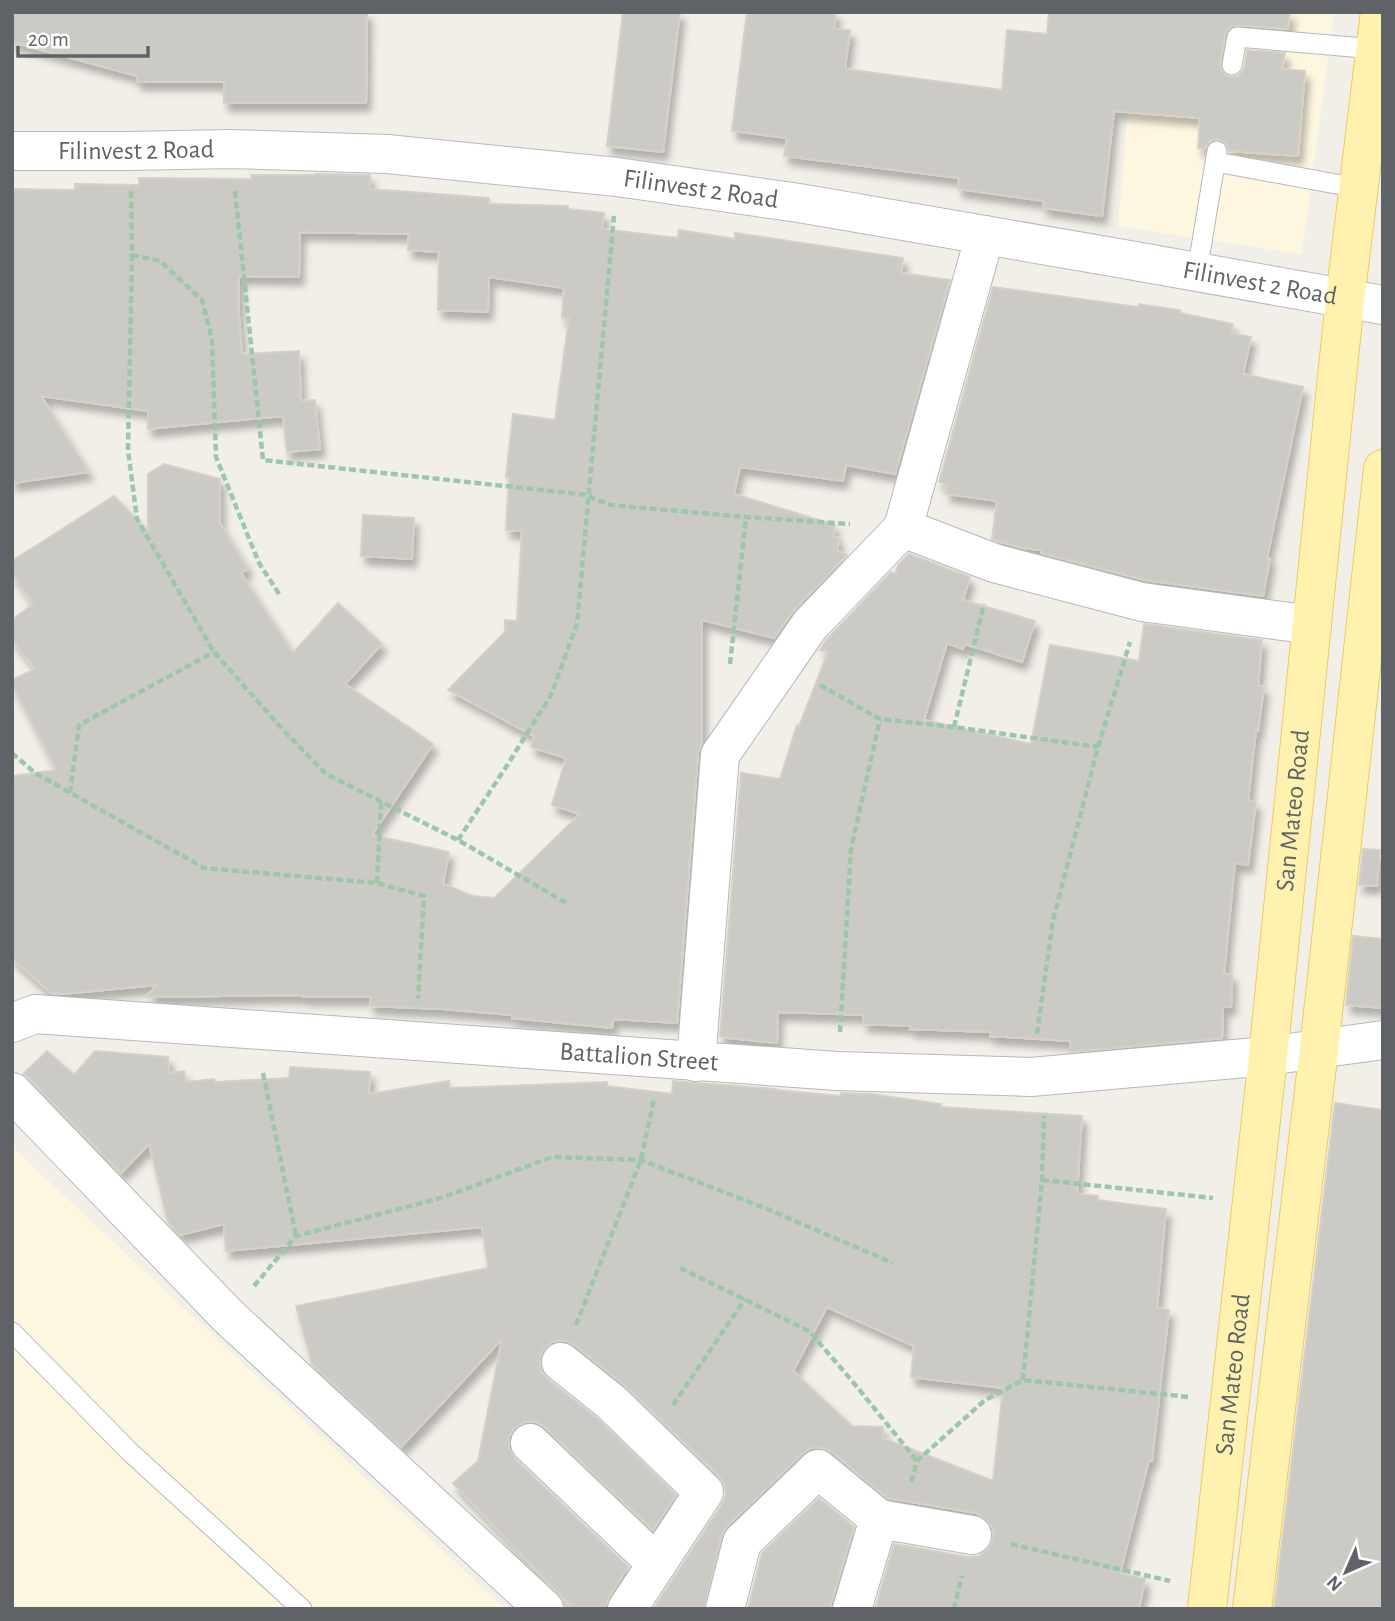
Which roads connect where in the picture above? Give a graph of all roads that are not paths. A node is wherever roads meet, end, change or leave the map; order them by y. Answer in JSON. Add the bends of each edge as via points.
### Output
{"nodes":[{"id":1,"x":1380,"y":12,"type":"edge"},
{"id":2,"x":1375,"y":49,"type":"junction"},
{"id":3,"x":1233,"y":65,"type":"dead end"},
{"id":4,"x":12,"y":151,"type":"edge"},
{"id":5,"x":1358,"y":188,"type":"junction"},
{"id":6,"x":985,"y":235,"type":"junction"},
{"id":7,"x":1197,"y":272,"type":"junction"},
{"id":8,"x":1345,"y":299,"type":"junction"},
{"id":9,"x":1383,"y":305,"type":"edge"},
{"id":10,"x":1383,"y":469,"type":"edge"},
{"id":11,"x":903,"y":528,"type":"junction"},
{"id":12,"x":1378,"y":544,"type":"edge"},
{"id":13,"x":1311,"y":625,"type":"junction"},
{"id":14,"x":12,"y":1023,"type":"edge"},
{"id":15,"x":1383,"y":1040,"type":"edge"},
{"id":16,"x":1319,"y":1049,"type":"junction"},
{"id":17,"x":1268,"y":1056,"type":"junction"},
{"id":18,"x":679,"y":1061,"type":"junction"},
{"id":19,"x":12,"y":1092,"type":"edge"},
{"id":20,"x":12,"y":1332,"type":"edge"},
{"id":21,"x":561,"y":1362,"type":"road end"},
{"id":22,"x":530,"y":1443,"type":"dead end"},
{"id":23,"x":890,"y":1522,"type":"junction"},
{"id":24,"x":972,"y":1535,"type":"road end"},
{"id":25,"x":657,"y":1564,"type":"junction"},
{"id":26,"x":1208,"y":1599,"type":"edge"},
{"id":27,"x":635,"y":1606,"type":"edge"},
{"id":28,"x":303,"y":1609,"type":"edge"},
{"id":29,"x":544,"y":1609,"type":"edge"},
{"id":30,"x":725,"y":1609,"type":"edge"},
{"id":31,"x":852,"y":1609,"type":"edge"},
{"id":32,"x":1252,"y":1609,"type":"edge"}],
"edges":[{"from":1,"to":2,"type":"main road","name":"San Mateo Road"},
{"from":2,"to":3,"type":"lane","via":[[1237,37]]},
{"from":2,"to":5,"type":"main road","name":"San Mateo Road"},
{"from":4,"to":6,"type":"street","name":"Filinvest 2 Road","via":[[230,149],[387,154],[617,177]]},
{"from":5,"to":7,"type":"lane","via":[[1217,156]]},
{"from":5,"to":8,"type":"main road","name":"San Mateo Road"},
{"from":6,"to":7,"type":"street","name":"Filinvest 2 Road"},
{"from":6,"to":11,"type":"street"},
{"from":7,"to":8,"type":"street","name":"Filinvest 2 Road"},
{"from":8,"to":9,"type":"street","name":"Filinvest 2 Road"},
{"from":8,"to":13,"type":"main road","name":"San Mateo Road"},
{"from":10,"to":12,"type":"main road","name":"San Mateo Road"},
{"from":11,"to":13,"type":"street","via":[[994,563],[1142,602]]},
{"from":11,"to":18,"type":"street","via":[[810,625],[720,755]]},
{"from":12,"to":16,"type":"main road","name":"San Mateo Road"},
{"from":13,"to":17,"type":"main road","name":"San Mateo Road"},
{"from":14,"to":18,"type":"street","name":"Battalion Street","via":[[35,1014]]},
{"from":15,"to":16,"type":"street","name":"Battalion Street"},
{"from":16,"to":17,"type":"street","name":"Battalion Street"},
{"from":16,"to":32,"type":"main road","name":"San Mateo Road"},
{"from":17,"to":18,"type":"street","name":"Battalion Street","via":[[1038,1076]]},
{"from":17,"to":26,"type":"main road","name":"San Mateo Road"},
{"from":19,"to":29,"type":"street","via":[[228,1316]]},
{"from":20,"to":28,"type":"lane","via":[[130,1452]]},
{"from":21,"to":25,"type":"street","via":[[611,1402],[704,1492]]},
{"from":22,"to":25,"type":"street"},
{"from":23,"to":24,"type":"street"},
{"from":23,"to":30,"type":"street","via":[[818,1469],[742,1542]]},
{"from":23,"to":31,"type":"street"},
{"from":25,"to":27,"type":"street"}]}
